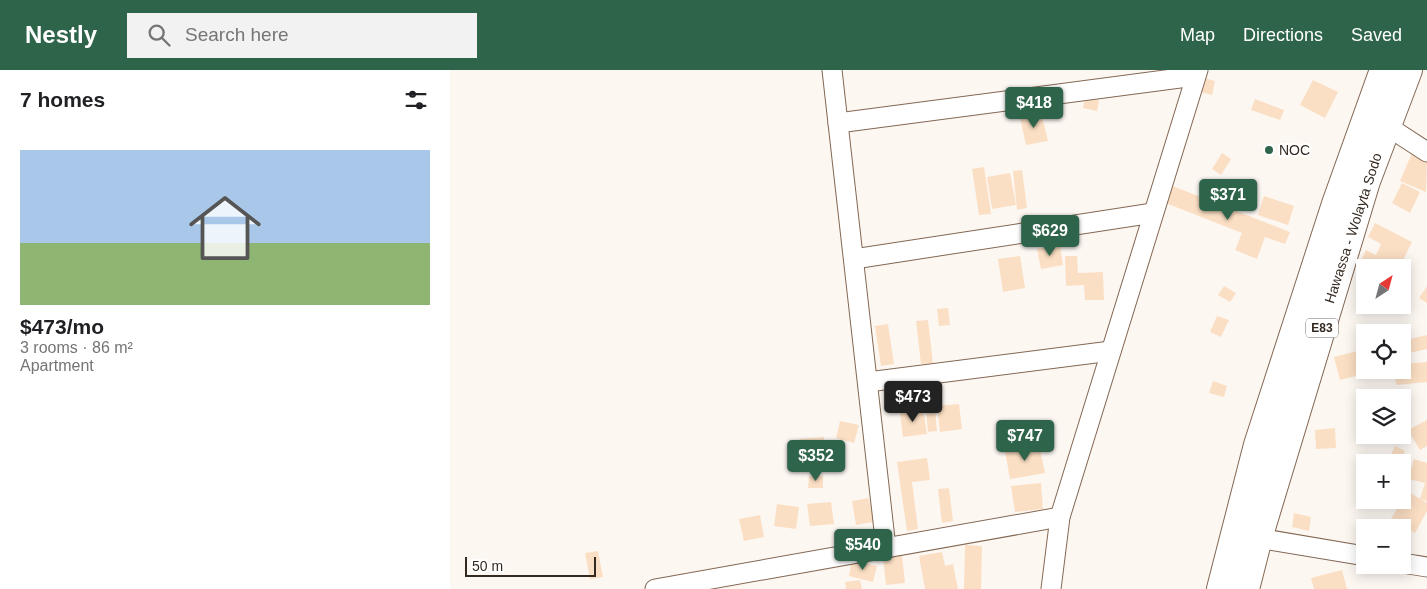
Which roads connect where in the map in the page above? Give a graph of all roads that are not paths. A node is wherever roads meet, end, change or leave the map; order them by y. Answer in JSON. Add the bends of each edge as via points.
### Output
{"nodes":[{"id":1,"x":832,"y":70,"type":"edge"},
{"id":2,"x":1384,"y":70,"type":"edge"},
{"id":3,"x":1408,"y":70,"type":"edge"},
{"id":4,"x":1196,"y":73,"type":"edge"},
{"id":5,"x":838,"y":122,"type":"junction"},
{"id":6,"x":1387,"y":126,"type":"junction"},
{"id":7,"x":1427,"y":152,"type":"edge"},
{"id":8,"x":1153,"y":213,"type":"junction"},
{"id":9,"x":854,"y":259,"type":"junction"},
{"id":10,"x":1111,"y":351,"type":"junction"},
{"id":11,"x":868,"y":382,"type":"junction"},
{"id":12,"x":1060,"y":517,"type":"junction"},
{"id":13,"x":1258,"y":538,"type":"junction"},
{"id":14,"x":886,"y":548,"type":"junction"},
{"id":15,"x":1356,"y":554,"type":"edge"},
{"id":16,"x":1411,"y":564,"type":"edge"},
{"id":17,"x":1427,"y":567,"type":"edge"},
{"id":18,"x":655,"y":589,"type":"edge"},
{"id":19,"x":1051,"y":589,"type":"edge"},
{"id":20,"x":1221,"y":589,"type":"edge"},
{"id":21,"x":1245,"y":589,"type":"edge"}],
"edges":[{"from":1,"to":5,"type":"street"},
{"from":2,"to":20,"type":"main road","name":"Hawassa - Wolayta Sodo","number":"E83","via":[[1258,445]]},
{"from":3,"to":6,"type":"main road","name":"Hawassa - Wolayta Sodo","number":"E83"},
{"from":4,"to":5,"type":"street"},
{"from":4,"to":8,"type":"street"},
{"from":5,"to":9,"type":"street"},
{"from":6,"to":7,"type":"street"},
{"from":6,"to":13,"type":"main road","name":"Hawassa - Wolayta Sodo","number":"E83","via":[[1366,181]]},
{"from":8,"to":9,"type":"street"},
{"from":8,"to":10,"type":"street"},
{"from":9,"to":11,"type":"street"},
{"from":10,"to":11,"type":"street"},
{"from":10,"to":12,"type":"street"},
{"from":11,"to":14,"type":"street"},
{"from":12,"to":14,"type":"street"},
{"from":12,"to":19,"type":"street"},
{"from":13,"to":15,"type":"street"},
{"from":13,"to":21,"type":"main road","name":"Hawassa - Wolayta Sodo","number":"E83"},
{"from":14,"to":18,"type":"street"},
{"from":16,"to":17,"type":"street"}]}
